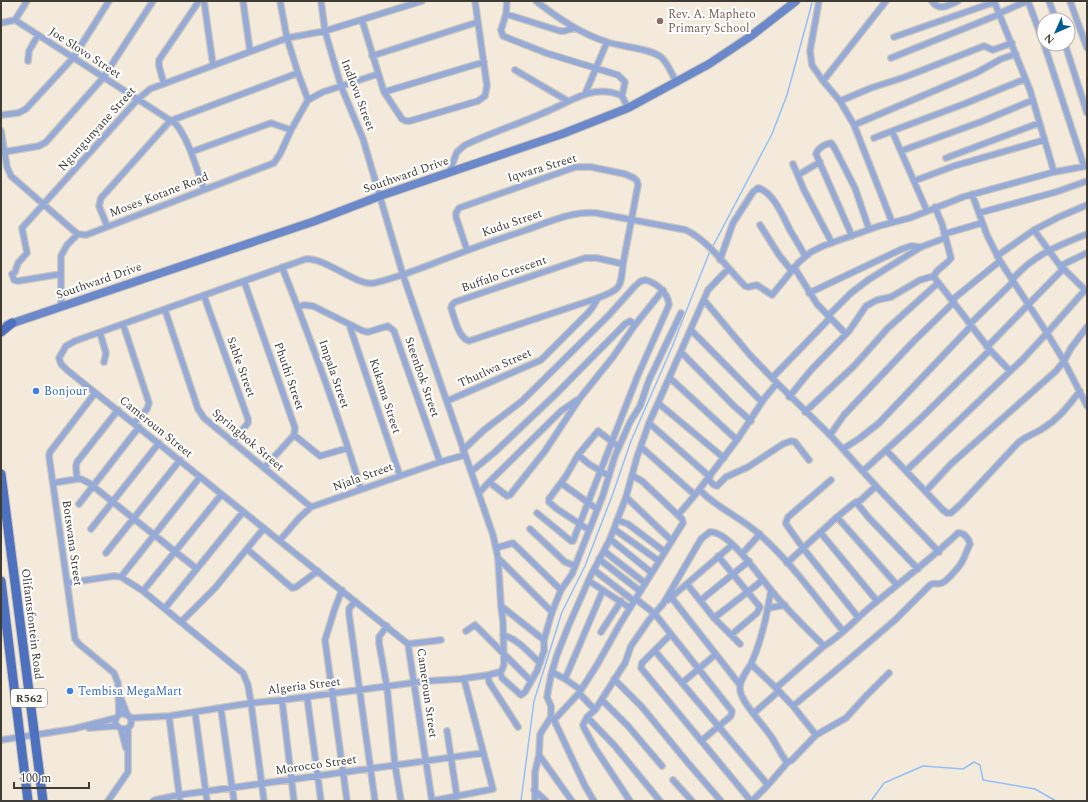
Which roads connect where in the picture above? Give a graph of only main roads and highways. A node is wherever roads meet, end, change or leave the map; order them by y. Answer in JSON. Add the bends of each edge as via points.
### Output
{"nodes":[{"id":1,"x":796,"y":1,"type":"edge"},
{"id":2,"x":12,"y":323,"type":"junction"},
{"id":3,"x":1,"y":326,"type":"edge"},
{"id":4,"x":1,"y":332,"type":"edge"},
{"id":5,"x":1,"y":474,"type":"edge"},
{"id":6,"x":1,"y":581,"type":"edge"},
{"id":7,"x":28,"y":801,"type":"edge"},
{"id":8,"x":43,"y":801,"type":"edge"}],
"edges":[{"from":1,"to":2,"type":"main road","name":"Southward Drive","via":[[709,64],[628,108],[562,134]]},
{"from":2,"to":3,"type":"main road","name":"Southward Drive"},
{"from":2,"to":4,"type":"main road"},
{"from":5,"to":8,"type":"main road","name":"Olifantsfontein Road","number":"R562"},
{"from":6,"to":7,"type":"main road","name":"Olifantsfontein Road","number":"R562"}]}
